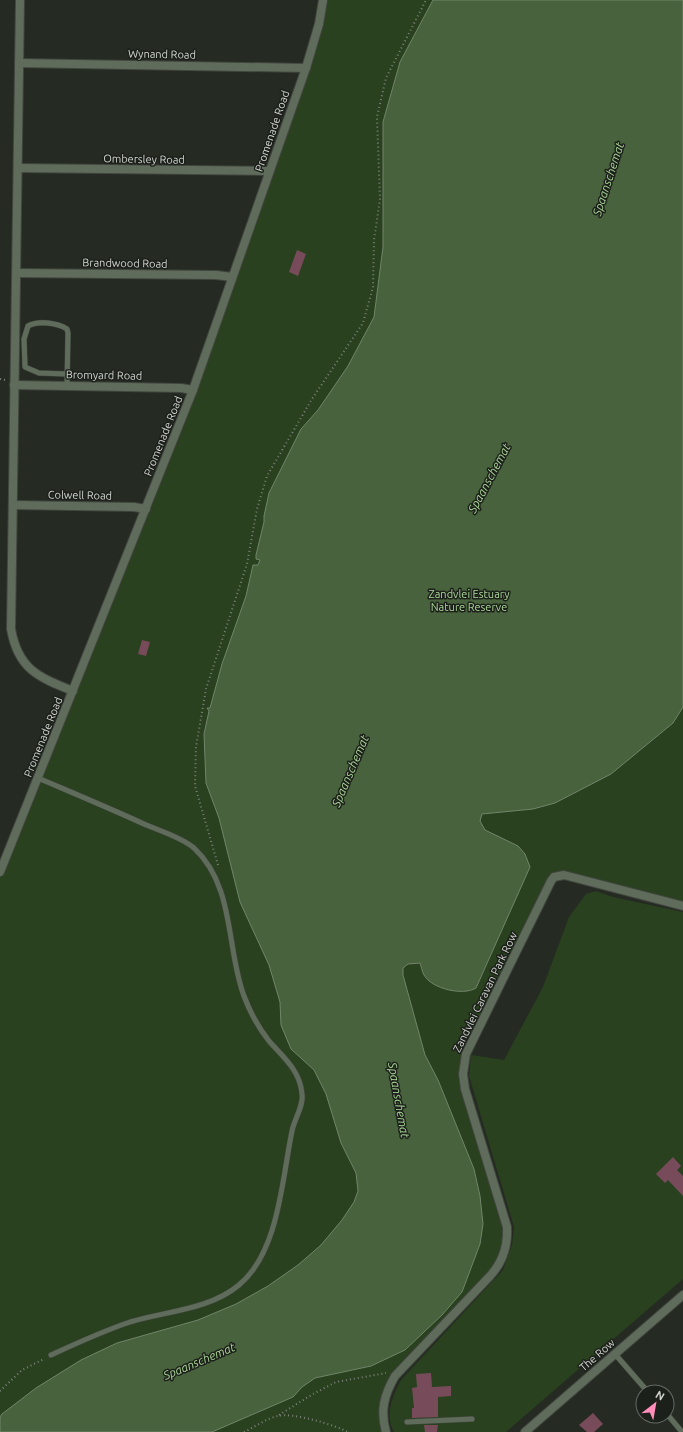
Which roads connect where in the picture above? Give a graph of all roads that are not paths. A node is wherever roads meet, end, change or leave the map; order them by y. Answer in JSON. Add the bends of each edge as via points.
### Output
{"nodes":[{"id":1,"x":20,"y":0,"type":"edge"},
{"id":2,"x":323,"y":0,"type":"edge"},
{"id":3,"x":19,"y":62,"type":"junction"},
{"id":4,"x":306,"y":68,"type":"junction"},
{"id":5,"x":18,"y":168,"type":"junction"},
{"id":6,"x":269,"y":171,"type":"junction"},
{"id":7,"x":17,"y":273,"type":"junction"},
{"id":8,"x":232,"y":277,"type":"junction"},
{"id":9,"x":67,"y":374,"type":"junction"},
{"id":10,"x":14,"y":385,"type":"junction"},
{"id":11,"x":67,"y":386,"type":"junction"},
{"id":12,"x":193,"y":390,"type":"junction"},
{"id":13,"x":13,"y":505,"type":"junction"},
{"id":14,"x":146,"y":509,"type":"junction"},
{"id":15,"x":73,"y":691,"type":"junction"},
{"id":16,"x":38,"y":778,"type":"junction"},
{"id":17,"x":0,"y":872,"type":"edge"},
{"id":18,"x":683,"y":906,"type":"edge"},
{"id":19,"x":683,"y":1295,"type":"edge"},
{"id":20,"x":615,"y":1354,"type":"junction"},
{"id":21,"x":51,"y":1355,"type":"road end"},
{"id":22,"x":641,"y":1384,"type":"edge"},
{"id":23,"x":472,"y":1419,"type":"dead end"},
{"id":24,"x":407,"y":1422,"type":"dead end"},
{"id":25,"x":675,"y":1424,"type":"edge"},
{"id":26,"x":386,"y":1432,"type":"edge"},
{"id":27,"x":525,"y":1432,"type":"edge"},
{"id":28,"x":682,"y":1432,"type":"edge"}],
"edges":[{"from":1,"to":3,"type":"street"},
{"from":2,"to":4,"type":"street","name":"Promenade Road"},
{"from":3,"to":4,"type":"street","name":"Wynand Road"},
{"from":3,"to":5,"type":"street"},
{"from":4,"to":6,"type":"street","name":"Promenade Road"},
{"from":5,"to":6,"type":"street","name":"Ombersley Road"},
{"from":5,"to":7,"type":"street"},
{"from":6,"to":8,"type":"street","name":"Promenade Road"},
{"from":7,"to":8,"type":"street","name":"Brandwood Road"},
{"from":7,"to":10,"type":"street"},
{"from":8,"to":12,"type":"street","name":"Promenade Road"},
{"from":9,"to":9,"type":"lane","via":[[67,329],[56,324],[28,326],[24,339],[25,367],[38,372]]},
{"from":9,"to":11,"type":"lane"},
{"from":10,"to":11,"type":"street","name":"Bromyard Road"},
{"from":10,"to":13,"type":"street"},
{"from":11,"to":12,"type":"street","name":"Bromyard Road"},
{"from":12,"to":14,"type":"street","name":"Promenade Road"},
{"from":13,"to":14,"type":"street","name":"Colwell Road"},
{"from":13,"to":15,"type":"street","via":[[11,629],[14,643],[27,668]]},
{"from":14,"to":15,"type":"street","name":"Promenade Road"},
{"from":15,"to":16,"type":"street","name":"Promenade Road"},
{"from":16,"to":17,"type":"street","name":"Promenade Road"},
{"from":16,"to":21,"type":"lane","via":[[171,835],[193,847],[206,863],[219,888],[227,913],[243,994],[255,1021],[294,1069],[303,1095],[293,1128],[271,1234],[258,1262],[239,1285],[216,1300],[130,1322],[96,1334]]},
{"from":18,"to":26,"type":"street","name":"Zandvlei Caravan Park Row","via":[[564,875],[554,877],[551,881],[464,1061],[465,1089],[507,1227],[504,1255],[499,1266],[412,1356],[387,1389],[382,1419]]},
{"from":19,"to":20,"type":"street","name":"The Row"},
{"from":20,"to":22,"type":"lane"},
{"from":20,"to":27,"type":"street","name":"The Row"},
{"from":23,"to":24,"type":"lane"},
{"from":25,"to":28,"type":"lane"}]}
